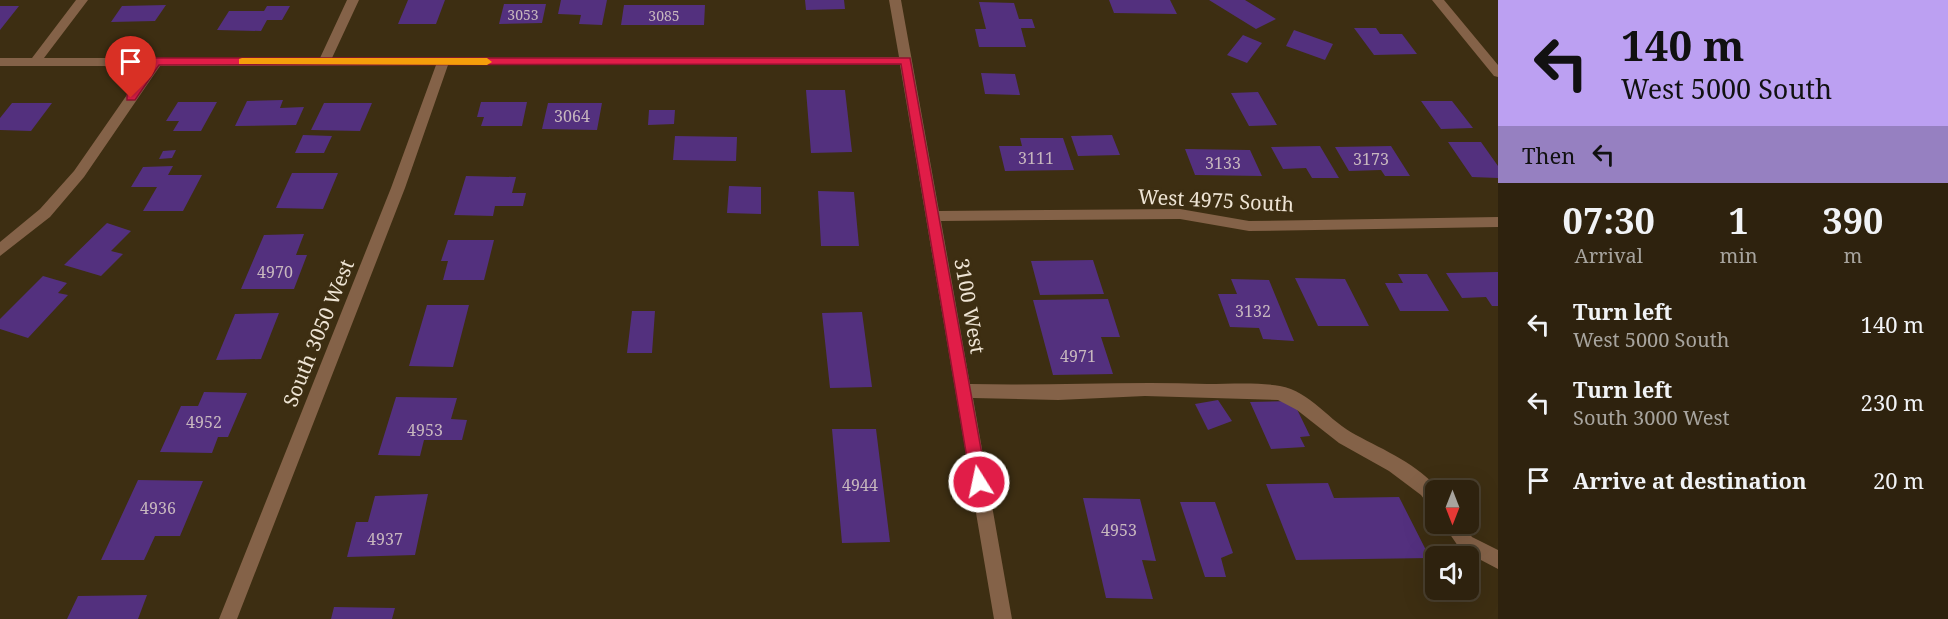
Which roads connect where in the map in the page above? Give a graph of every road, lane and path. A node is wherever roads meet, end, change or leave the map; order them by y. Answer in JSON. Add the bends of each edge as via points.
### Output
{"nodes":[{"id":1,"x":82,"y":0,"type":"edge"},
{"id":2,"x":352,"y":0,"type":"edge"},
{"id":3,"x":895,"y":0,"type":"edge"},
{"id":4,"x":1438,"y":0,"type":"edge"},
{"id":5,"x":906,"y":61,"type":"junction"},
{"id":6,"x":0,"y":62,"type":"edge"},
{"id":7,"x":35,"y":62,"type":"junction"},
{"id":8,"x":156,"y":62,"type":"junction"},
{"id":9,"x":324,"y":62,"type":"junction"},
{"id":10,"x":443,"y":62,"type":"junction"},
{"id":11,"x":1498,"y":73,"type":"edge"},
{"id":12,"x":933,"y":216,"type":"junction"},
{"id":13,"x":1498,"y":222,"type":"edge"},
{"id":14,"x":0,"y":250,"type":"edge"},
{"id":15,"x":963,"y":392,"type":"junction"},
{"id":16,"x":1425,"y":488,"type":"edge"},
{"id":17,"x":1459,"y":534,"type":"edge"},
{"id":18,"x":1498,"y":560,"type":"edge"},
{"id":19,"x":228,"y":619,"type":"edge"},
{"id":20,"x":1003,"y":619,"type":"edge"}],
"edges":[{"from":1,"to":7,"type":"street"},
{"from":2,"to":9,"type":"street"},
{"from":3,"to":5,"type":"street","name":"3100 West"},
{"from":4,"to":11,"type":"street"},
{"from":5,"to":10,"type":"street"},
{"from":5,"to":12,"type":"street","name":"3100 West"},
{"from":6,"to":7,"type":"street"},
{"from":7,"to":8,"type":"street"},
{"from":8,"to":9,"type":"street"},
{"from":8,"to":14,"type":"street","via":[[79,174],[45,213]]},
{"from":9,"to":10,"type":"street"},
{"from":10,"to":19,"type":"street","name":"South 3050 West","via":[[398,188]]},
{"from":12,"to":13,"type":"street","name":"West 4975 South","via":[[1180,214],[1249,226]]},
{"from":12,"to":15,"type":"street","name":"3100 West"},
{"from":15,"to":16,"type":"street","via":[[1145,389],[1280,393],[1304,405],[1345,438],[1395,465]]},
{"from":15,"to":20,"type":"street","name":"3100 West"},
{"from":17,"to":18,"type":"street","via":[[1466,543]]}]}
